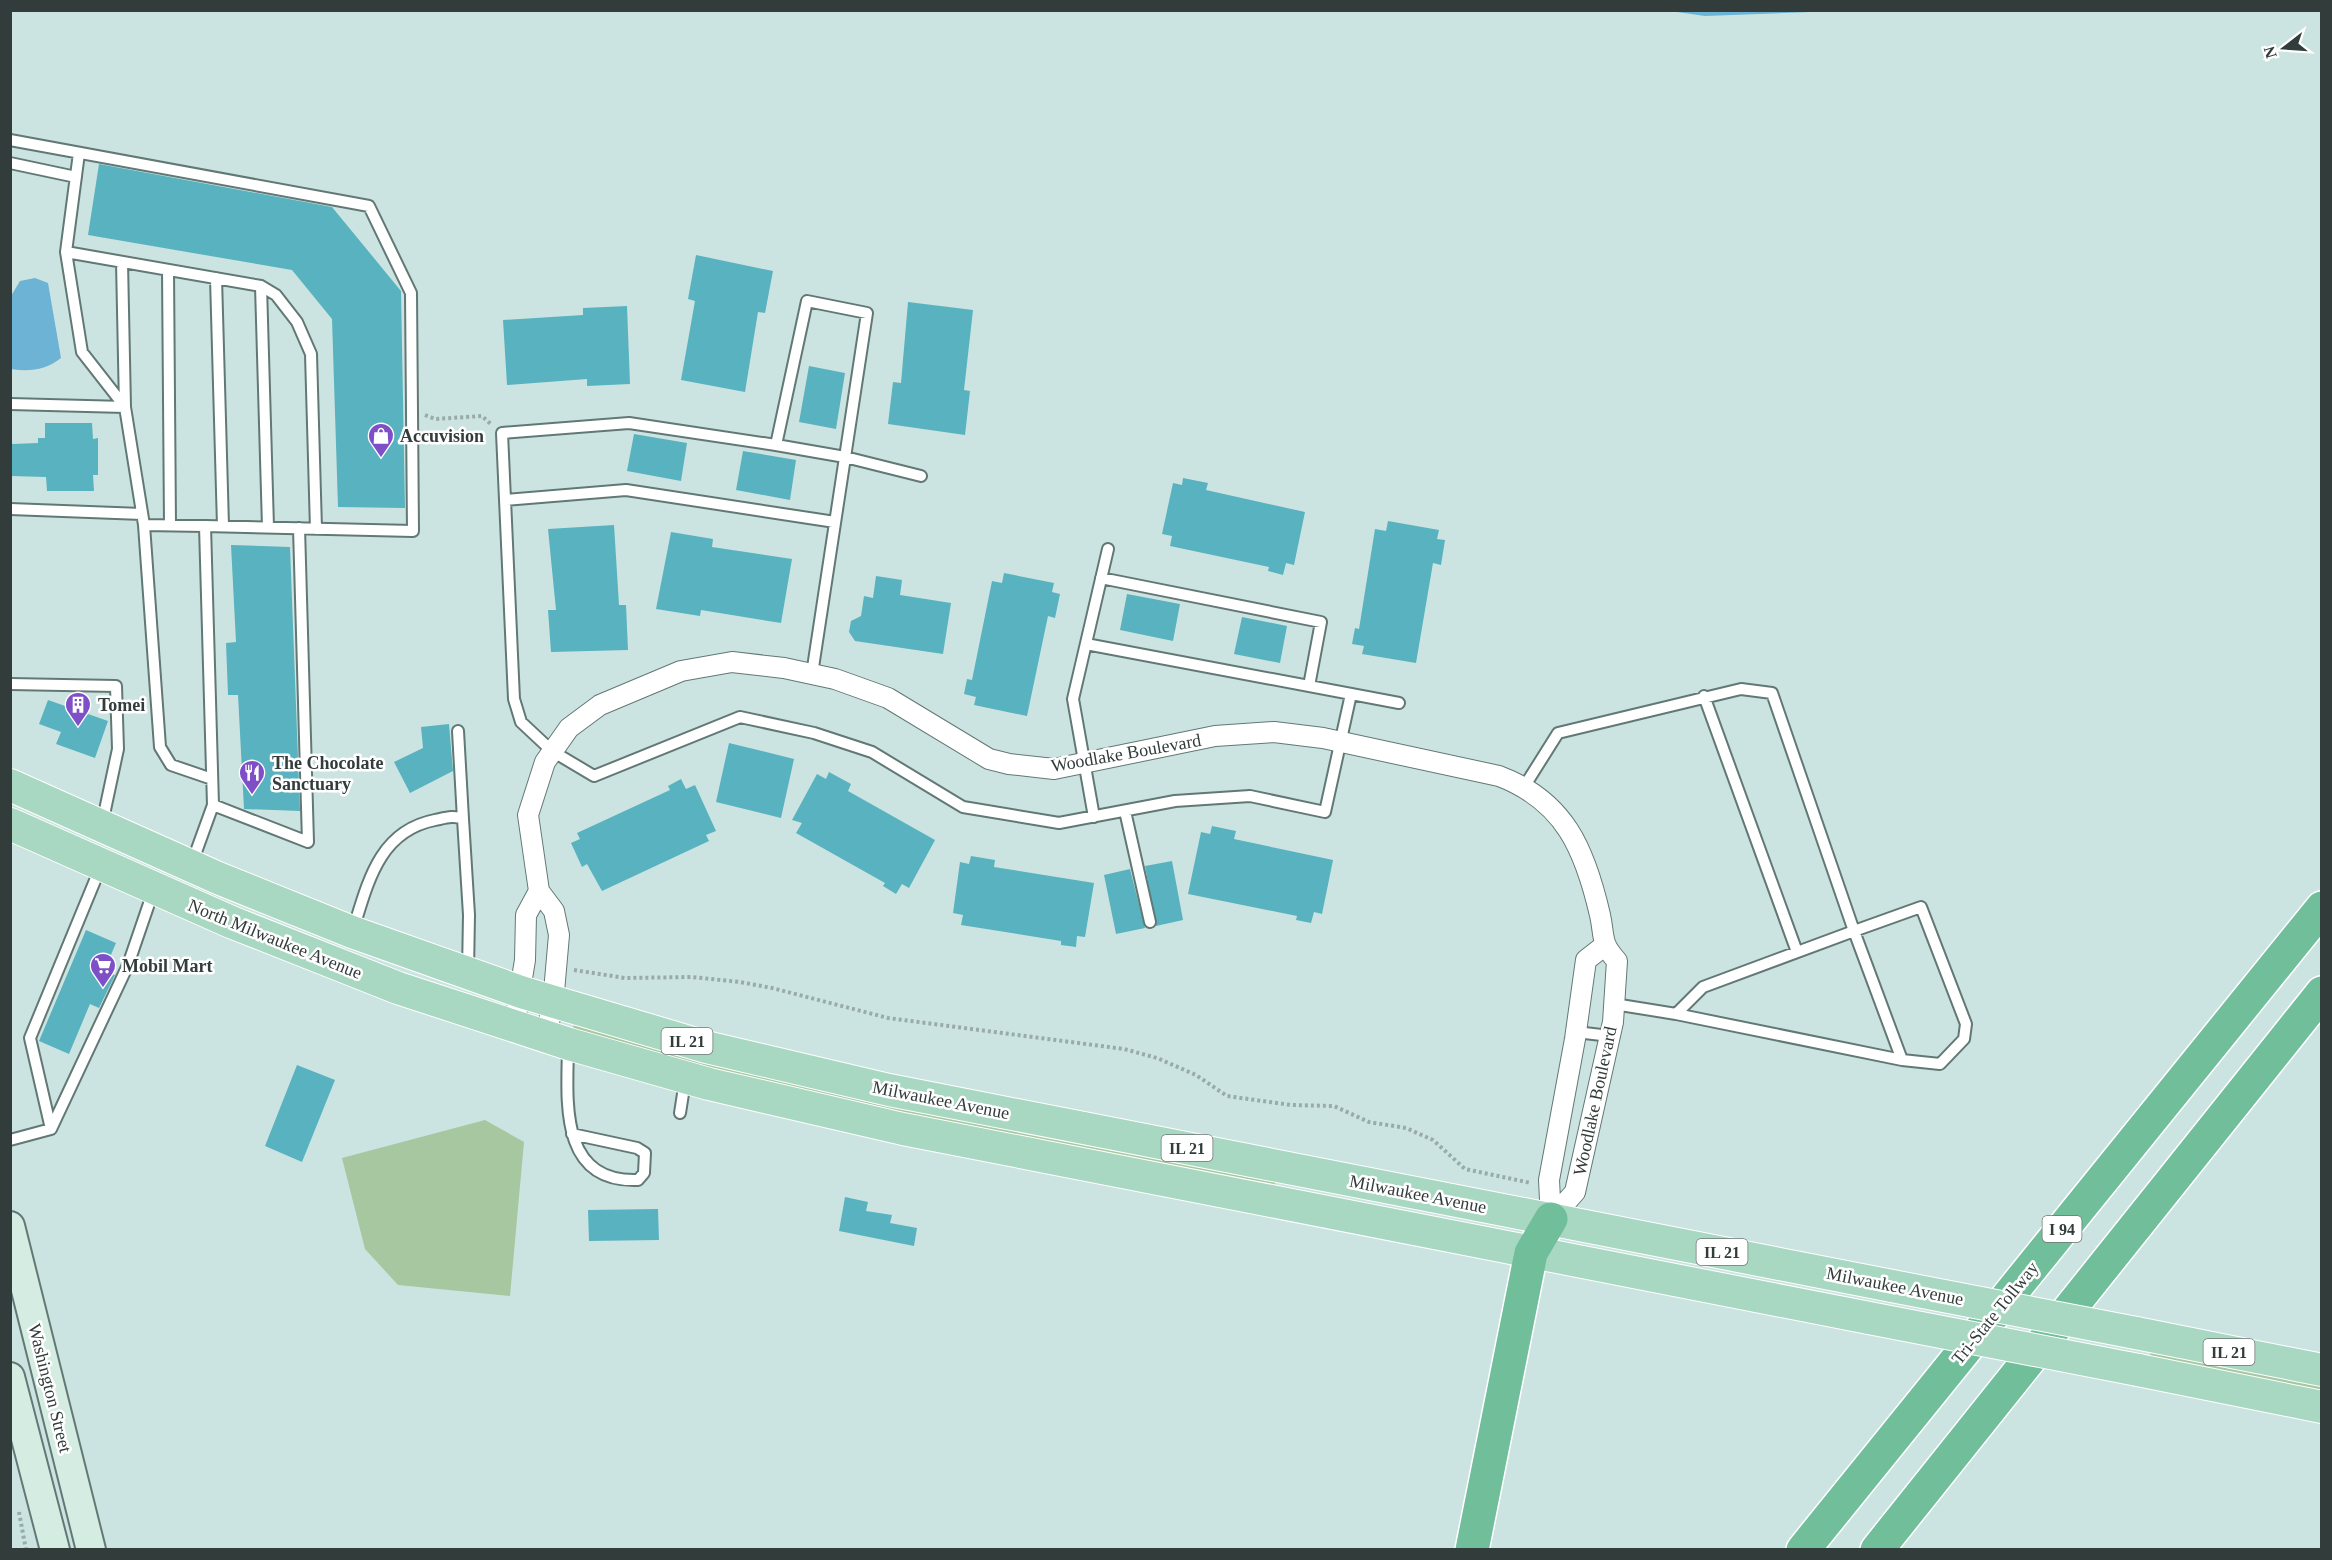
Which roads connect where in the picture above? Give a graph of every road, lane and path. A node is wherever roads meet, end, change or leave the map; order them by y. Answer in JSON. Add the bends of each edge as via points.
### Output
{"nodes":[{"id":1,"x":10,"y":140,"type":"edge"},
{"id":2,"x":79,"y":153,"type":"junction"},
{"id":3,"x":10,"y":162,"type":"edge"},
{"id":4,"x":76,"y":177,"type":"junction"},
{"id":5,"x":66,"y":252,"type":"junction"},
{"id":6,"x":122,"y":262,"type":"junction"},
{"id":7,"x":168,"y":270,"type":"junction"},
{"id":8,"x":216,"y":278,"type":"junction"},
{"id":9,"x":261,"y":286,"type":"junction"},
{"id":10,"x":10,"y":405,"type":"edge"},
{"id":11,"x":125,"y":407,"type":"junction"},
{"id":12,"x":412,"y":409,"type":"junction"},
{"id":13,"x":502,"y":433,"type":"junction"},
{"id":14,"x":776,"y":445,"type":"junction"},
{"id":15,"x":845,"y":457,"type":"junction"},
{"id":16,"x":921,"y":476,"type":"dead end"},
{"id":17,"x":505,"y":500,"type":"junction"},
{"id":18,"x":10,"y":509,"type":"edge"},
{"id":19,"x":143,"y":519,"type":"junction"},
{"id":20,"x":836,"y":522,"type":"junction"},
{"id":21,"x":170,"y":525,"type":"junction"},
{"id":22,"x":205,"y":526,"type":"junction"},
{"id":23,"x":223,"y":526,"type":"junction"},
{"id":24,"x":268,"y":528,"type":"junction"},
{"id":25,"x":299,"y":528,"type":"junction"},
{"id":26,"x":316,"y":529,"type":"junction"},
{"id":27,"x":1108,"y":549,"type":"dead end"},
{"id":28,"x":1101,"y":578,"type":"junction"},
{"id":29,"x":1086,"y":644,"type":"junction"},
{"id":30,"x":812,"y":674,"type":"junction"},
{"id":31,"x":10,"y":684,"type":"edge"},
{"id":32,"x":1309,"y":686,"type":"junction"},
{"id":33,"x":1351,"y":694,"type":"junction"},
{"id":34,"x":1704,"y":696,"type":"junction"},
{"id":35,"x":1399,"y":703,"type":"dead end"},
{"id":36,"x":458,"y":731,"type":"dead end"},
{"id":37,"x":1342,"y":742,"type":"junction"},
{"id":38,"x":552,"y":751,"type":"junction"},
{"id":39,"x":1084,"y":763,"type":"junction"},
{"id":40,"x":212,"y":779,"type":"junction"},
{"id":41,"x":10,"y":784,"type":"edge"},
{"id":42,"x":1524,"y":787,"type":"junction"},
{"id":43,"x":213,"y":805,"type":"junction"},
{"id":44,"x":1125,"y":811,"type":"junction"},
{"id":45,"x":1094,"y":817,"type":"junction"},
{"id":46,"x":463,"y":819,"type":"junction"},
{"id":47,"x":10,"y":824,"type":"edge"},
{"id":48,"x":101,"y":826,"type":"junction"},
{"id":49,"x":102,"y":865,"type":"junction"},
{"id":50,"x":191,"y":866,"type":"junction"},
{"id":51,"x":154,"y":888,"type":"junction"},
{"id":52,"x":539,"y":891,"type":"junction"},
{"id":53,"x":2322,"y":908,"type":"edge"},
{"id":54,"x":1149,"y":922,"type":"dead end"},
{"id":55,"x":1854,"y":931,"type":"junction"},
{"id":56,"x":352,"y":932,"type":"junction"},
{"id":57,"x":1604,"y":946,"type":"junction"},
{"id":58,"x":1797,"y":952,"type":"junction"},
{"id":59,"x":567,"y":968,"type":"dead end"},
{"id":60,"x":468,"y":974,"type":"junction"},
{"id":61,"x":521,"y":992,"type":"junction"},
{"id":62,"x":2322,"y":993,"type":"edge"},
{"id":63,"x":553,"y":1003,"type":"junction"},
{"id":64,"x":1614,"y":1004,"type":"junction"},
{"id":65,"x":1676,"y":1014,"type":"junction"},
{"id":66,"x":514,"y":1027,"type":"junction"},
{"id":67,"x":1576,"y":1032,"type":"junction"},
{"id":68,"x":1610,"y":1036,"type":"junction"},
{"id":69,"x":557,"y":1041,"type":"junction"},
{"id":70,"x":1902,"y":1060,"type":"junction"},
{"id":71,"x":686,"y":1078,"type":"junction"},
{"id":72,"x":680,"y":1113,"type":"dead end"},
{"id":73,"x":51,"y":1129,"type":"junction"},
{"id":74,"x":572,"y":1134,"type":"junction"},
{"id":75,"x":10,"y":1140,"type":"edge"},
{"id":76,"x":1534,"y":1184,"type":"dead end"},
{"id":77,"x":1551,"y":1219,"type":"junction"},
{"id":78,"x":10,"y":1226,"type":"edge"},
{"id":79,"x":1532,"y":1253,"type":"junction"},
{"id":80,"x":2322,"y":1370,"type":"edge"},
{"id":81,"x":10,"y":1377,"type":"edge"},
{"id":82,"x":2322,"y":1407,"type":"edge"},
{"id":83,"x":55,"y":1550,"type":"edge"},
{"id":84,"x":91,"y":1550,"type":"edge"},
{"id":85,"x":1472,"y":1550,"type":"edge"},
{"id":86,"x":1803,"y":1550,"type":"edge"},
{"id":87,"x":1876,"y":1550,"type":"edge"}],
"edges":[{"from":1,"to":2,"type":"lane"},
{"from":2,"to":4,"type":"lane"},
{"from":2,"to":12,"type":"lane","via":[[369,206],[411,293]]},
{"from":3,"to":4,"type":"lane"},
{"from":4,"to":5,"type":"lane"},
{"from":5,"to":6,"type":"lane"},
{"from":5,"to":11,"type":"lane","via":[[82,352]]},
{"from":6,"to":7,"type":"lane"},
{"from":6,"to":11,"type":"lane"},
{"from":7,"to":8,"type":"lane"},
{"from":7,"to":21,"type":"lane"},
{"from":8,"to":9,"type":"lane"},
{"from":8,"to":23,"type":"lane"},
{"from":9,"to":24,"type":"lane"},
{"from":9,"to":26,"type":"lane","via":[[276,295],[297,322],[311,354]]},
{"from":10,"to":11,"type":"lane"},
{"from":11,"to":19,"type":"lane"},
{"from":12,"to":13,"type":"path","via":[[435,419],[482,416]]},
{"from":12,"to":26,"type":"lane","via":[[413,531]]},
{"from":13,"to":14,"type":"lane","via":[[629,423]]},
{"from":13,"to":17,"type":"lane"},
{"from":14,"to":15,"type":"lane"},
{"from":14,"to":15,"type":"lane","via":[[807,301],[867,313]]},
{"from":15,"to":16,"type":"lane"},
{"from":15,"to":20,"type":"lane"},
{"from":17,"to":20,"type":"lane","via":[[626,490]]},
{"from":17,"to":38,"type":"lane","via":[[514,699],[521,723]]},
{"from":18,"to":19,"type":"lane"},
{"from":19,"to":21,"type":"lane"},
{"from":19,"to":40,"type":"lane","via":[[160,747],[171,765]]},
{"from":20,"to":30,"type":"lane"},
{"from":21,"to":22,"type":"lane"},
{"from":22,"to":23,"type":"lane"},
{"from":22,"to":40,"type":"lane"},
{"from":23,"to":24,"type":"lane"},
{"from":24,"to":25,"type":"lane"},
{"from":25,"to":26,"type":"lane"},
{"from":25,"to":43,"type":"lane","via":[[308,842]]},
{"from":27,"to":28,"type":"lane"},
{"from":28,"to":29,"type":"lane"},
{"from":28,"to":32,"type":"lane","via":[[1321,622]]},
{"from":29,"to":32,"type":"lane"},
{"from":29,"to":39,"type":"lane","via":[[1073,699]]},
{"from":30,"to":38,"type":"street","name":"Woodlake Boulevard","via":[[732,662],[681,671],[600,705],[569,728]]},
{"from":30,"to":39,"type":"street","name":"Woodlake Boulevard","via":[[888,698],[989,759],[1054,769]]},
{"from":31,"to":48,"type":"lane","via":[[116,686],[118,749]]},
{"from":32,"to":33,"type":"lane"},
{"from":33,"to":35,"type":"lane"},
{"from":33,"to":37,"type":"lane"},
{"from":34,"to":42,"type":"lane","via":[[1558,733]]},
{"from":34,"to":55,"type":"lane","via":[[1742,689],[1772,693]]},
{"from":34,"to":58,"type":"lane"},
{"from":36,"to":46,"type":"lane"},
{"from":37,"to":39,"type":"street","name":"Woodlake Boulevard","via":[[1274,732],[1215,736]]},
{"from":37,"to":42,"type":"street","name":"Woodlake Boulevard","via":[[1499,776]]},
{"from":37,"to":44,"type":"lane","via":[[1325,812],[1250,796],[1175,801]]},
{"from":38,"to":45,"type":"lane","via":[[594,776],[740,717],[814,733],[872,752],[963,807],[1059,823]]},
{"from":38,"to":52,"type":"street","name":"Woodlake Boulevard","via":[[528,815]]},
{"from":39,"to":45,"type":"lane"},
{"from":40,"to":43,"type":"lane"},
{"from":41,"to":48,"type":"main road","name":"North Milwaukee Avenue"},
{"from":42,"to":57,"type":"street","name":"Woodlake Boulevard","via":[[1553,810],[1582,851]]},
{"from":43,"to":50,"type":"lane"},
{"from":44,"to":45,"type":"lane"},
{"from":44,"to":54,"type":"lane"},
{"from":46,"to":56,"type":"lane","via":[[456,816],[403,831],[375,867]]},
{"from":46,"to":60,"type":"lane"},
{"from":47,"to":49,"type":"main road","name":"North Milwaukee Avenue"},
{"from":48,"to":50,"type":"main road","name":"North Milwaukee Avenue"},
{"from":49,"to":51,"type":"main road","name":"North Milwaukee Avenue"},
{"from":49,"to":73,"type":"lane","via":[[30,1038]]},
{"from":50,"to":56,"type":"main road","name":"North Milwaukee Avenue"},
{"from":51,"to":66,"type":"main road","name":"North Milwaukee Avenue","via":[[333,963]]},
{"from":51,"to":73,"type":"lane","via":[[128,965]]},
{"from":52,"to":61,"type":"street","via":[[526,915]]},
{"from":52,"to":63,"type":"street","name":"Woodlake Boulevard","via":[[555,911],[559,935]]},
{"from":53,"to":86,"type":"highway","name":"Tri-State Tollway","number":"I 94"},
{"from":55,"to":58,"type":"lane"},
{"from":55,"to":70,"type":"lane"},
{"from":55,"to":70,"type":"lane","via":[[1922,908],[1966,1024],[1964,1039],[1940,1064]]},
{"from":56,"to":60,"type":"main road","name":"North Milwaukee Avenue"},
{"from":57,"to":64,"type":"street","name":"Woodlake Boulevard","via":[[1617,961]]},
{"from":57,"to":67,"type":"street","name":"Woodlake Boulevard","via":[[1586,960]]},
{"from":58,"to":65,"type":"lane","via":[[1703,987]]},
{"from":59,"to":76,"type":"path","via":[[625,978],[729,981],[888,1018],[1124,1049],[1196,1075],[1227,1096],[1291,1105],[1334,1106],[1369,1122],[1406,1128],[1425,1135],[1465,1169]]},
{"from":60,"to":61,"type":"main road","name":"North Milwaukee Avenue"},
{"from":61,"to":63,"type":"main road","name":"Milwaukee Avenue","number":"IL 21"},
{"from":61,"to":66,"type":"street"},
{"from":62,"to":87,"type":"highway"},
{"from":63,"to":69,"type":"street","name":"Woodlake Boulevard"},
{"from":63,"to":77,"type":"main road","name":"Milwaukee Avenue","number":"IL 21","via":[[822,1076]]},
{"from":64,"to":65,"type":"lane"},
{"from":64,"to":68,"type":"street","name":"Woodlake Boulevard"},
{"from":65,"to":70,"type":"lane"},
{"from":66,"to":69,"type":"main road","name":"North Milwaukee Avenue"},
{"from":67,"to":68,"type":"lane"},
{"from":67,"to":77,"type":"street","name":"Woodlake Boulevard","via":[[1549,1180]]},
{"from":68,"to":77,"type":"street","name":"Woodlake Boulevard","via":[[1575,1192]]},
{"from":69,"to":71,"type":"main road","name":"Milwaukee Avenue","number":"IL 21"},
{"from":69,"to":74,"type":"lane"},
{"from":71,"to":72,"type":"lane"},
{"from":71,"to":79,"type":"main road","name":"Milwaukee Avenue","number":"IL 21","via":[[903,1129]]},
{"from":73,"to":75,"type":"lane"},
{"from":74,"to":74,"type":"lane","via":[[588,1163],[607,1176],[638,1180],[644,1173],[645,1153],[637,1148]]},
{"from":77,"to":79,"type":"highway"},
{"from":77,"to":80,"type":"main road","name":"Milwaukee Avenue","number":"IL 21","bridge":true},
{"from":78,"to":84,"type":"main road","name":"Washington Street"},
{"from":79,"to":82,"type":"main road","name":"Milwaukee Avenue","number":"IL 21","bridge":true},
{"from":79,"to":85,"type":"highway"},
{"from":81,"to":83,"type":"main road","name":"Washington Street"}]}
